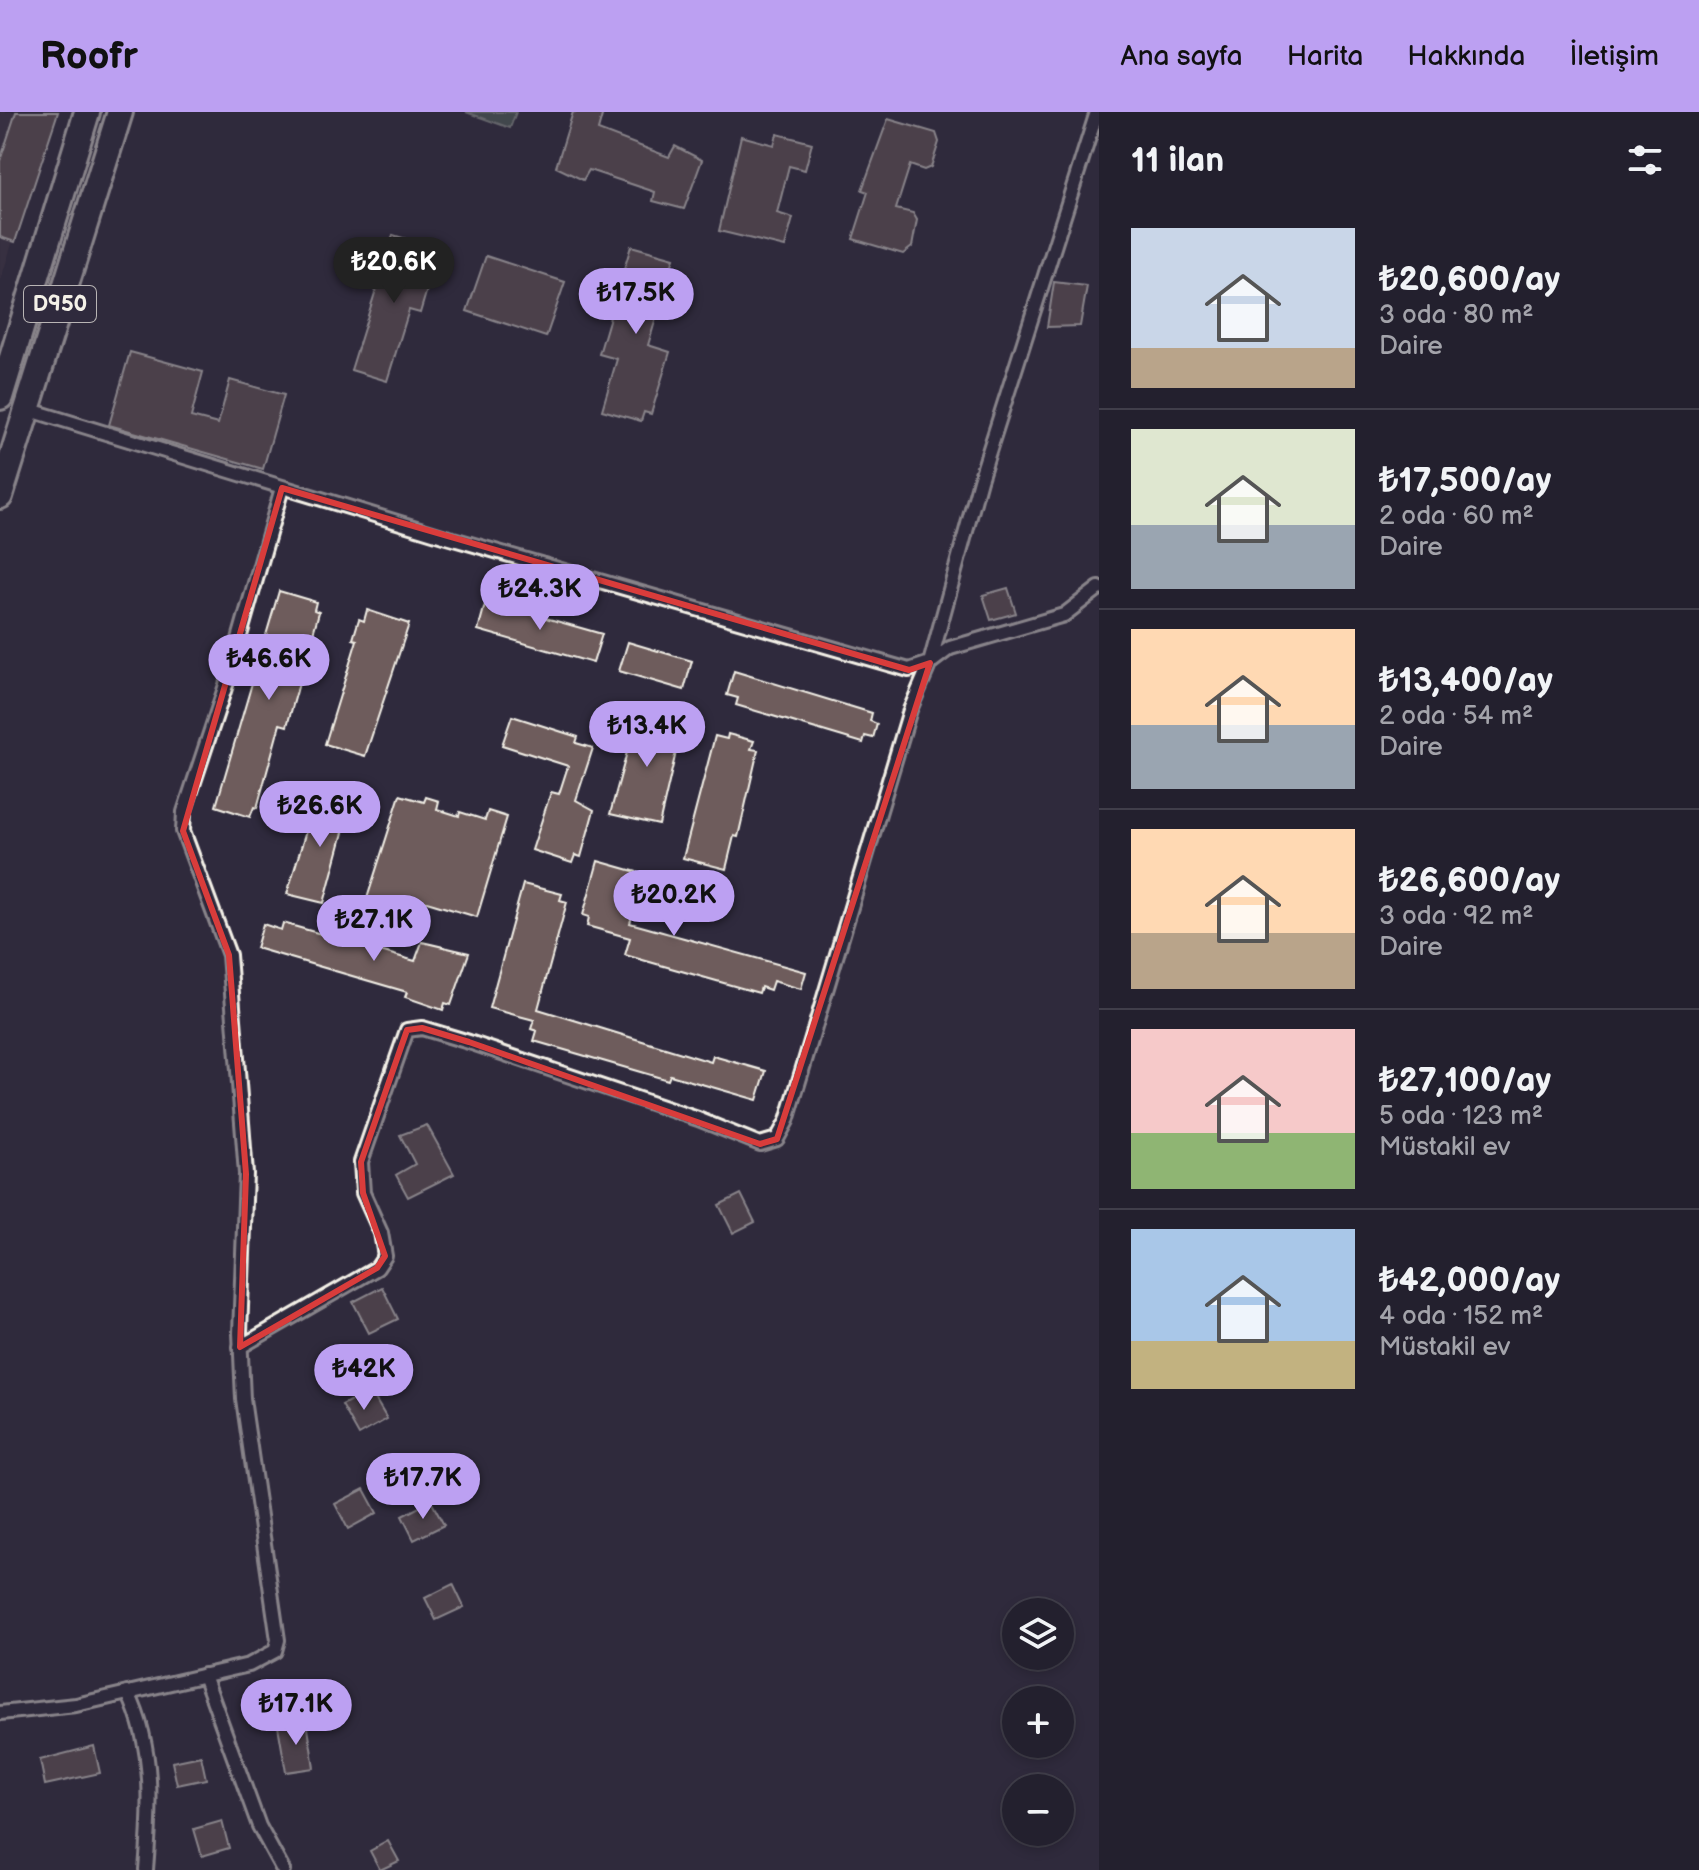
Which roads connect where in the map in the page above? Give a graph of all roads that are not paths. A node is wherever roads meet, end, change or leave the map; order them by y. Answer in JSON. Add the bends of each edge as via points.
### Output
{"nodes":[{"id":1,"x":87,"y":112,"type":"edge"},
{"id":2,"x":120,"y":112,"type":"edge"},
{"id":3,"x":1097,"y":112,"type":"edge"},
{"id":4,"x":0,"y":397,"type":"edge"},
{"id":5,"x":27,"y":409,"type":"junction"},
{"id":6,"x":282,"y":488,"type":"junction"},
{"id":7,"x":0,"y":496,"type":"edge"},
{"id":8,"x":1099,"y":588,"type":"edge"},
{"id":9,"x":930,"y":663,"type":"junction"},
{"id":10,"x":240,"y":1347,"type":"junction"},
{"id":11,"x":204,"y":1675,"type":"junction"},
{"id":12,"x":128,"y":1693,"type":"junction"},
{"id":13,"x":0,"y":1713,"type":"edge"},
{"id":14,"x":146,"y":1870,"type":"edge"},
{"id":15,"x":283,"y":1870,"type":"edge"}],
"edges":[{"from":1,"to":4,"type":"highway","number":"D950"},
{"from":2,"to":5,"type":"highway","number":"D950"},
{"from":3,"to":9,"type":"street","via":[[985,465]]},
{"from":5,"to":6,"type":"street"},
{"from":5,"to":7,"type":"highway","number":"D950"},
{"from":6,"to":9,"type":"street","via":[[909,670]]},
{"from":6,"to":10,"type":"street","via":[[184,812],[183,831],[229,955],[246,1174]]},
{"from":8,"to":9,"type":"street","via":[[1064,615],[950,648]]},
{"from":9,"to":10,"type":"street","via":[[910,710],[787,1121],[777,1139],[760,1144],[469,1042],[422,1028],[407,1030],[361,1162],[363,1193],[385,1256],[377,1268]]},
{"from":10,"to":11,"type":"street","via":[[278,1640],[275,1651],[262,1659]]},
{"from":11,"to":12,"type":"street"},
{"from":11,"to":15,"type":"street","via":[[259,1826]]},
{"from":12,"to":13,"type":"street"},
{"from":12,"to":14,"type":"street","via":[[142,1723],[152,1804]]}]}
